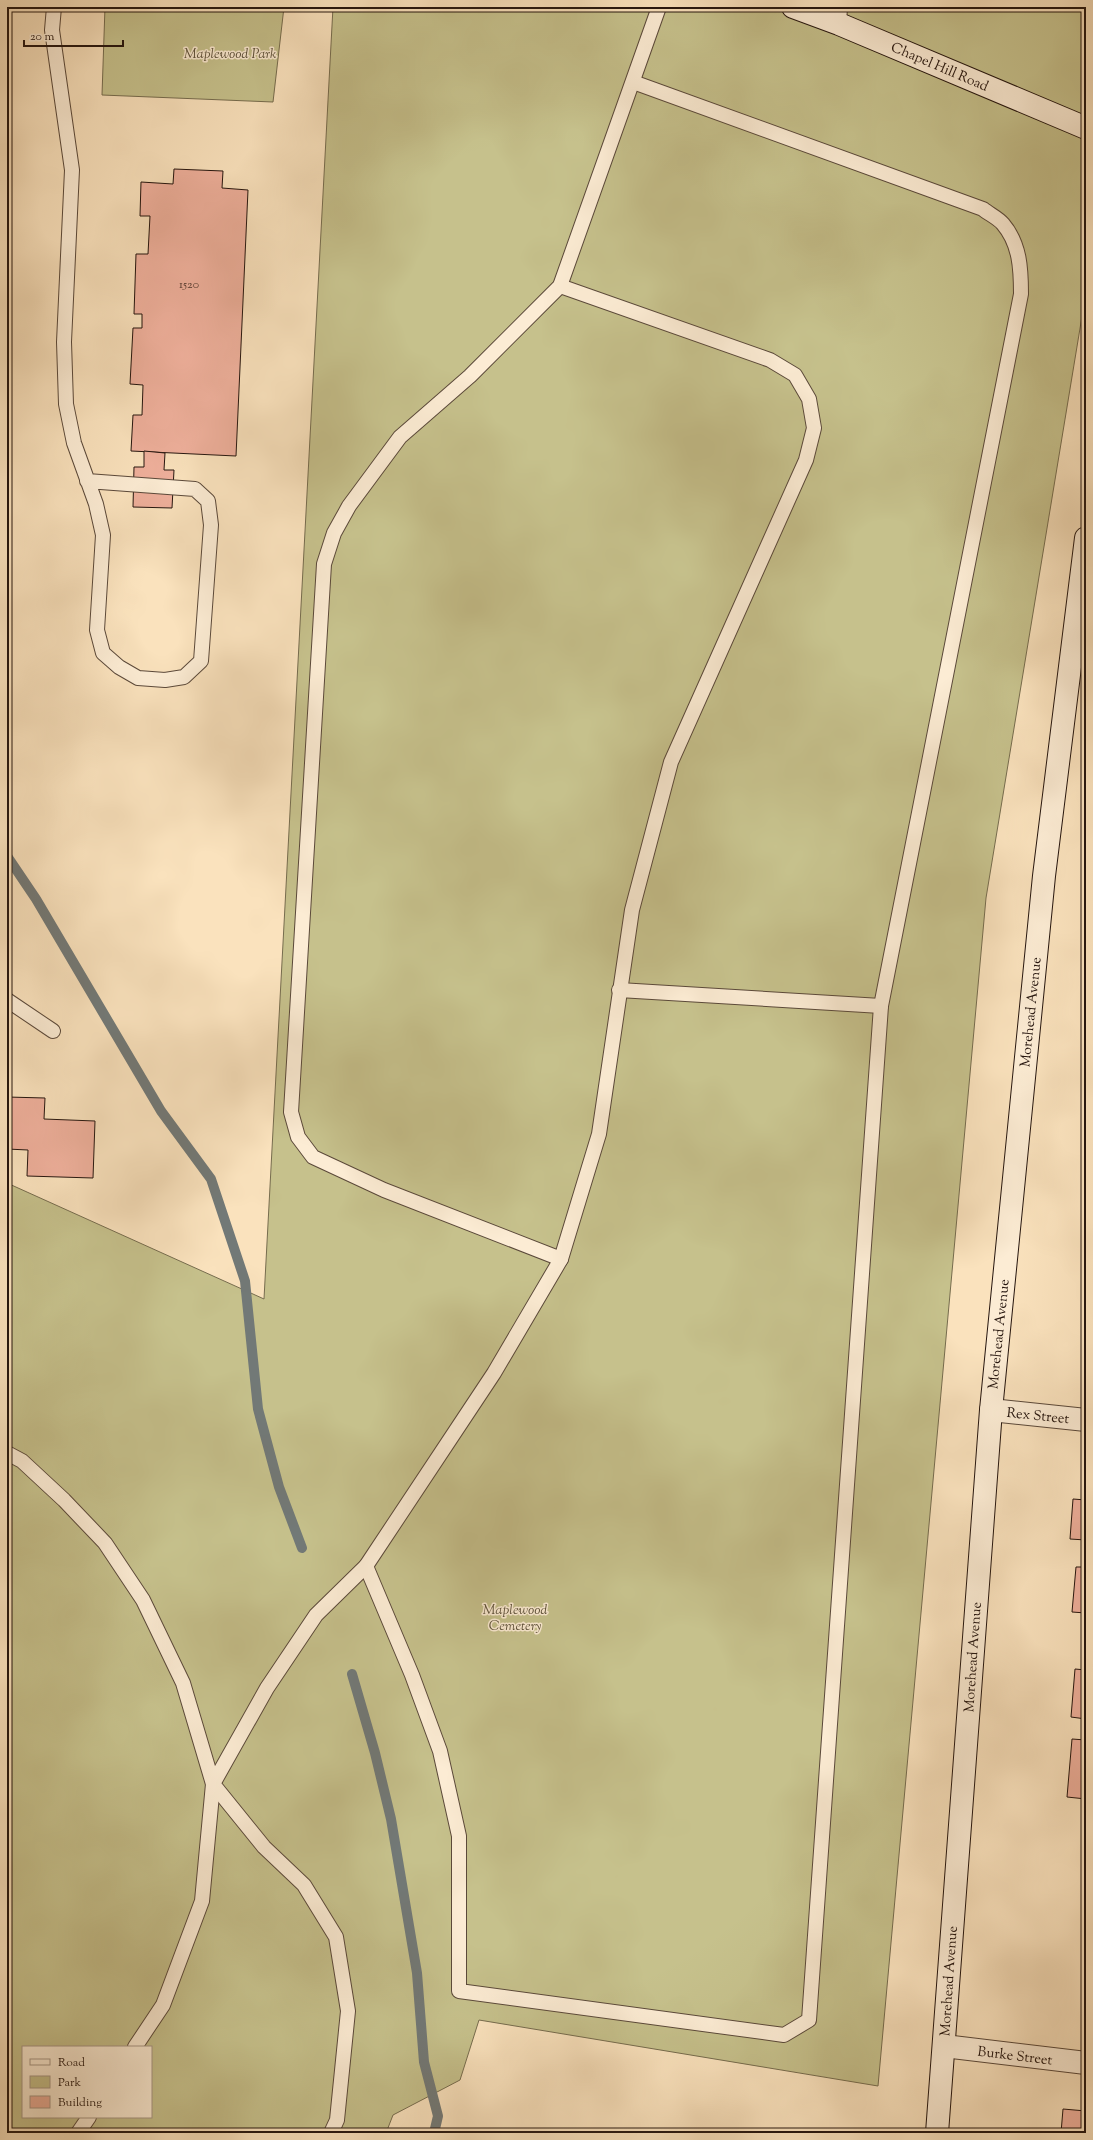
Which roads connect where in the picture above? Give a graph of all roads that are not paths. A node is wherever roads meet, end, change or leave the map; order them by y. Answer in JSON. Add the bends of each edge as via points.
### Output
{"nodes":[{"id":1,"x":54,"y":7,"type":"edge"},
{"id":2,"x":659,"y":7,"type":"edge"},
{"id":3,"x":793,"y":7,"type":"edge"},
{"id":4,"x":839,"y":15,"type":"edge"},
{"id":5,"x":634,"y":82,"type":"junction"},
{"id":6,"x":1086,"y":128,"type":"edge"},
{"id":7,"x":560,"y":286,"type":"junction"},
{"id":8,"x":87,"y":481,"type":"junction"},
{"id":9,"x":1086,"y":538,"type":"edge"},
{"id":10,"x":619,"y":990,"type":"junction"},
{"id":11,"x":7,"y":1000,"type":"edge"},
{"id":12,"x":881,"y":1006,"type":"junction"},
{"id":13,"x":53,"y":1031,"type":"dead end"},
{"id":14,"x":561,"y":1259,"type":"junction"},
{"id":15,"x":991,"y":1410,"type":"junction"},
{"id":16,"x":1086,"y":1420,"type":"edge"},
{"id":17,"x":7,"y":1453,"type":"edge"},
{"id":18,"x":366,"y":1566,"type":"junction"},
{"id":19,"x":213,"y":1784,"type":"junction"},
{"id":20,"x":136,"y":2046,"type":"edge"},
{"id":21,"x":944,"y":2046,"type":"junction"},
{"id":22,"x":1086,"y":2063,"type":"edge"},
{"id":23,"x":88,"y":2118,"type":"edge"},
{"id":24,"x":78,"y":2133,"type":"edge"},
{"id":25,"x":331,"y":2133,"type":"edge"},
{"id":26,"x":937,"y":2133,"type":"edge"}],
"edges":[{"from":1,"to":8,"type":"lane","via":[[52,30],[72,170],[64,342],[66,404],[74,443]]},
{"from":2,"to":5,"type":"lane"},
{"from":3,"to":4,"type":"street","name":"Chapel Hill Road"},
{"from":4,"to":6,"type":"street","name":"Chapel Hill Road"},
{"from":5,"to":7,"type":"lane"},
{"from":5,"to":12,"type":"lane","via":[[983,209],[1003,223],[1015,244],[1021,268],[1020,294]]},
{"from":7,"to":10,"type":"lane","via":[[770,360],[795,375],[809,399],[814,428],[806,460],[671,762],[632,910]]},
{"from":7,"to":14,"type":"lane","via":[[470,376],[400,437],[349,506],[332,540],[324,564],[291,1112],[298,1137],[313,1157],[384,1190]]},
{"from":8,"to":8,"type":"lane","via":[[96,504],[103,535],[97,630],[103,653],[119,667],[138,678],[165,680],[184,677],[201,661],[211,525],[208,501],[195,489]]},
{"from":9,"to":15,"type":"street","name":"Morehead Avenue","via":[[1044,876]]},
{"from":10,"to":12,"type":"lane"},
{"from":10,"to":14,"type":"lane","via":[[599,1134]]},
{"from":11,"to":13,"type":"lane"},
{"from":12,"to":18,"type":"lane","via":[[809,2020],[784,2035],[459,1991],[458,1836],[440,1751],[412,1675]]},
{"from":14,"to":18,"type":"lane","via":[[494,1372]]},
{"from":15,"to":16,"type":"street","name":"Rex Street"},
{"from":15,"to":21,"type":"street","name":"Morehead Avenue"},
{"from":17,"to":19,"type":"lane","via":[[22,1461],[105,1543],[143,1600],[183,1683]]},
{"from":18,"to":19,"type":"lane","via":[[316,1615],[267,1688]]},
{"from":19,"to":20,"type":"lane","via":[[202,1901],[163,2005]]},
{"from":19,"to":25,"type":"lane","via":[[264,1847],[304,1886],[336,1937],[348,2011],[337,2120]]},
{"from":21,"to":22,"type":"street","name":"Burke Street"},
{"from":21,"to":26,"type":"street","name":"Morehead Avenue"},
{"from":23,"to":24,"type":"lane"}]}
